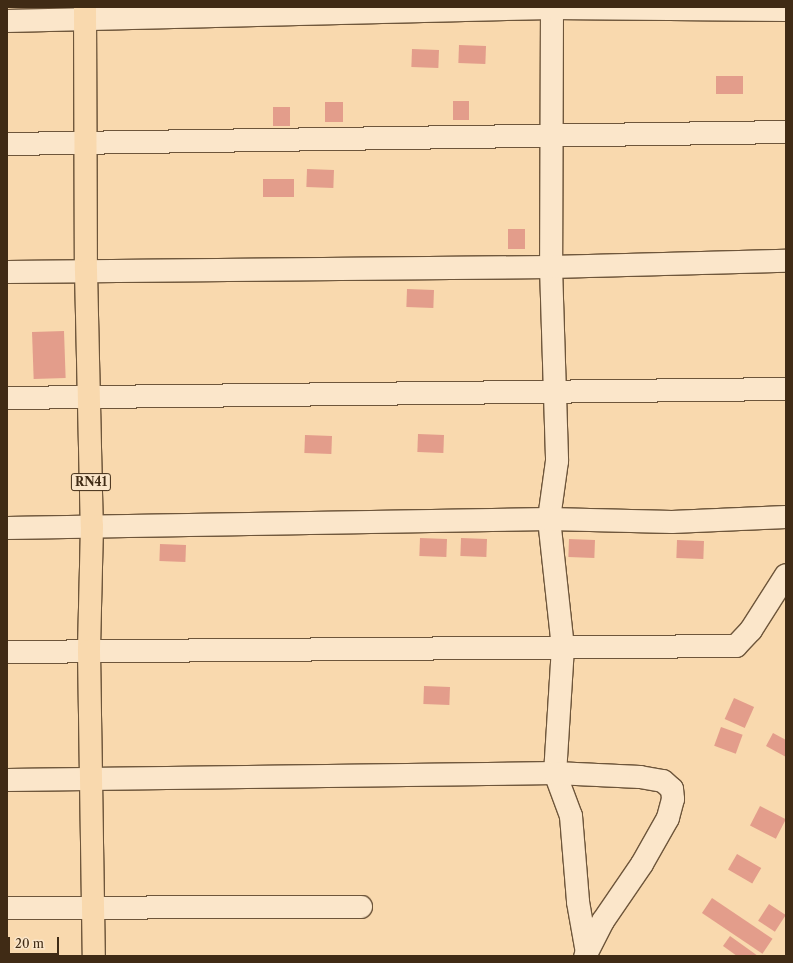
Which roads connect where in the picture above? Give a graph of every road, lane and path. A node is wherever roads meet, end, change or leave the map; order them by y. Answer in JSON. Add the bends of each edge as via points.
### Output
{"nodes":[{"id":1,"x":552,"y":8,"type":"edge"},
{"id":2,"x":786,"y":10,"type":"edge"},
{"id":3,"x":86,"y":13,"type":"edge"},
{"id":4,"x":7,"y":21,"type":"edge"},
{"id":5,"x":786,"y":132,"type":"edge"},
{"id":6,"x":550,"y":137,"type":"junction"},
{"id":7,"x":87,"y":141,"type":"junction"},
{"id":8,"x":7,"y":144,"type":"edge"},
{"id":9,"x":786,"y":261,"type":"edge"},
{"id":10,"x":551,"y":267,"type":"junction"},
{"id":11,"x":86,"y":271,"type":"junction"},
{"id":12,"x":7,"y":272,"type":"edge"},
{"id":13,"x":786,"y":389,"type":"edge"},
{"id":14,"x":556,"y":391,"type":"junction"},
{"id":15,"x":89,"y":397,"type":"junction"},
{"id":16,"x":7,"y":398,"type":"edge"},
{"id":17,"x":786,"y":517,"type":"edge"},
{"id":18,"x":549,"y":519,"type":"junction"},
{"id":19,"x":92,"y":526,"type":"junction"},
{"id":20,"x":7,"y":528,"type":"edge"},
{"id":21,"x":786,"y":575,"type":"edge"},
{"id":22,"x":563,"y":647,"type":"junction"},
{"id":23,"x":89,"y":651,"type":"junction"},
{"id":24,"x":7,"y":652,"type":"edge"},
{"id":25,"x":555,"y":773,"type":"junction"},
{"id":26,"x":93,"y":778,"type":"junction"},
{"id":27,"x":7,"y":780,"type":"edge"},
{"id":28,"x":362,"y":907,"type":"dead end"},
{"id":29,"x":7,"y":908,"type":"edge"},
{"id":30,"x":92,"y":908,"type":"junction"},
{"id":31,"x":586,"y":954,"type":"edge"},
{"id":32,"x":94,"y":956,"type":"edge"}],
"edges":[{"from":1,"to":2,"type":"street"},
{"from":1,"to":3,"type":"street"},
{"from":1,"to":6,"type":"street"},
{"from":3,"to":4,"type":"street"},
{"from":3,"to":7,"type":"main road","number":"RN41"},
{"from":5,"to":6,"type":"street"},
{"from":6,"to":7,"type":"street"},
{"from":6,"to":10,"type":"street"},
{"from":7,"to":8,"type":"street"},
{"from":7,"to":11,"type":"main road","number":"RN41"},
{"from":9,"to":10,"type":"street"},
{"from":10,"to":11,"type":"street"},
{"from":10,"to":14,"type":"street"},
{"from":11,"to":12,"type":"street"},
{"from":11,"to":15,"type":"main road","number":"RN41"},
{"from":13,"to":14,"type":"street"},
{"from":14,"to":15,"type":"street"},
{"from":14,"to":18,"type":"street","via":[[557,461]]},
{"from":15,"to":16,"type":"street"},
{"from":15,"to":19,"type":"main road","number":"RN41"},
{"from":17,"to":18,"type":"street","via":[[672,522]]},
{"from":18,"to":19,"type":"street"},
{"from":18,"to":22,"type":"street"},
{"from":19,"to":20,"type":"street"},
{"from":19,"to":23,"type":"main road","number":"RN41"},
{"from":21,"to":22,"type":"street","via":[[751,630],[736,646]]},
{"from":22,"to":23,"type":"street"},
{"from":22,"to":25,"type":"street"},
{"from":23,"to":24,"type":"street"},
{"from":23,"to":26,"type":"main road","number":"RN41"},
{"from":25,"to":26,"type":"street"},
{"from":25,"to":31,"type":"street","via":[[572,816],[578,902]]},
{"from":25,"to":31,"type":"street","via":[[640,777],[663,781],[672,789],[673,799],[668,818],[642,864],[603,921]]},
{"from":26,"to":27,"type":"street"},
{"from":26,"to":30,"type":"main road","number":"RN41"},
{"from":28,"to":30,"type":"street"},
{"from":29,"to":30,"type":"street"},
{"from":30,"to":32,"type":"main road","number":"RN41"}]}
